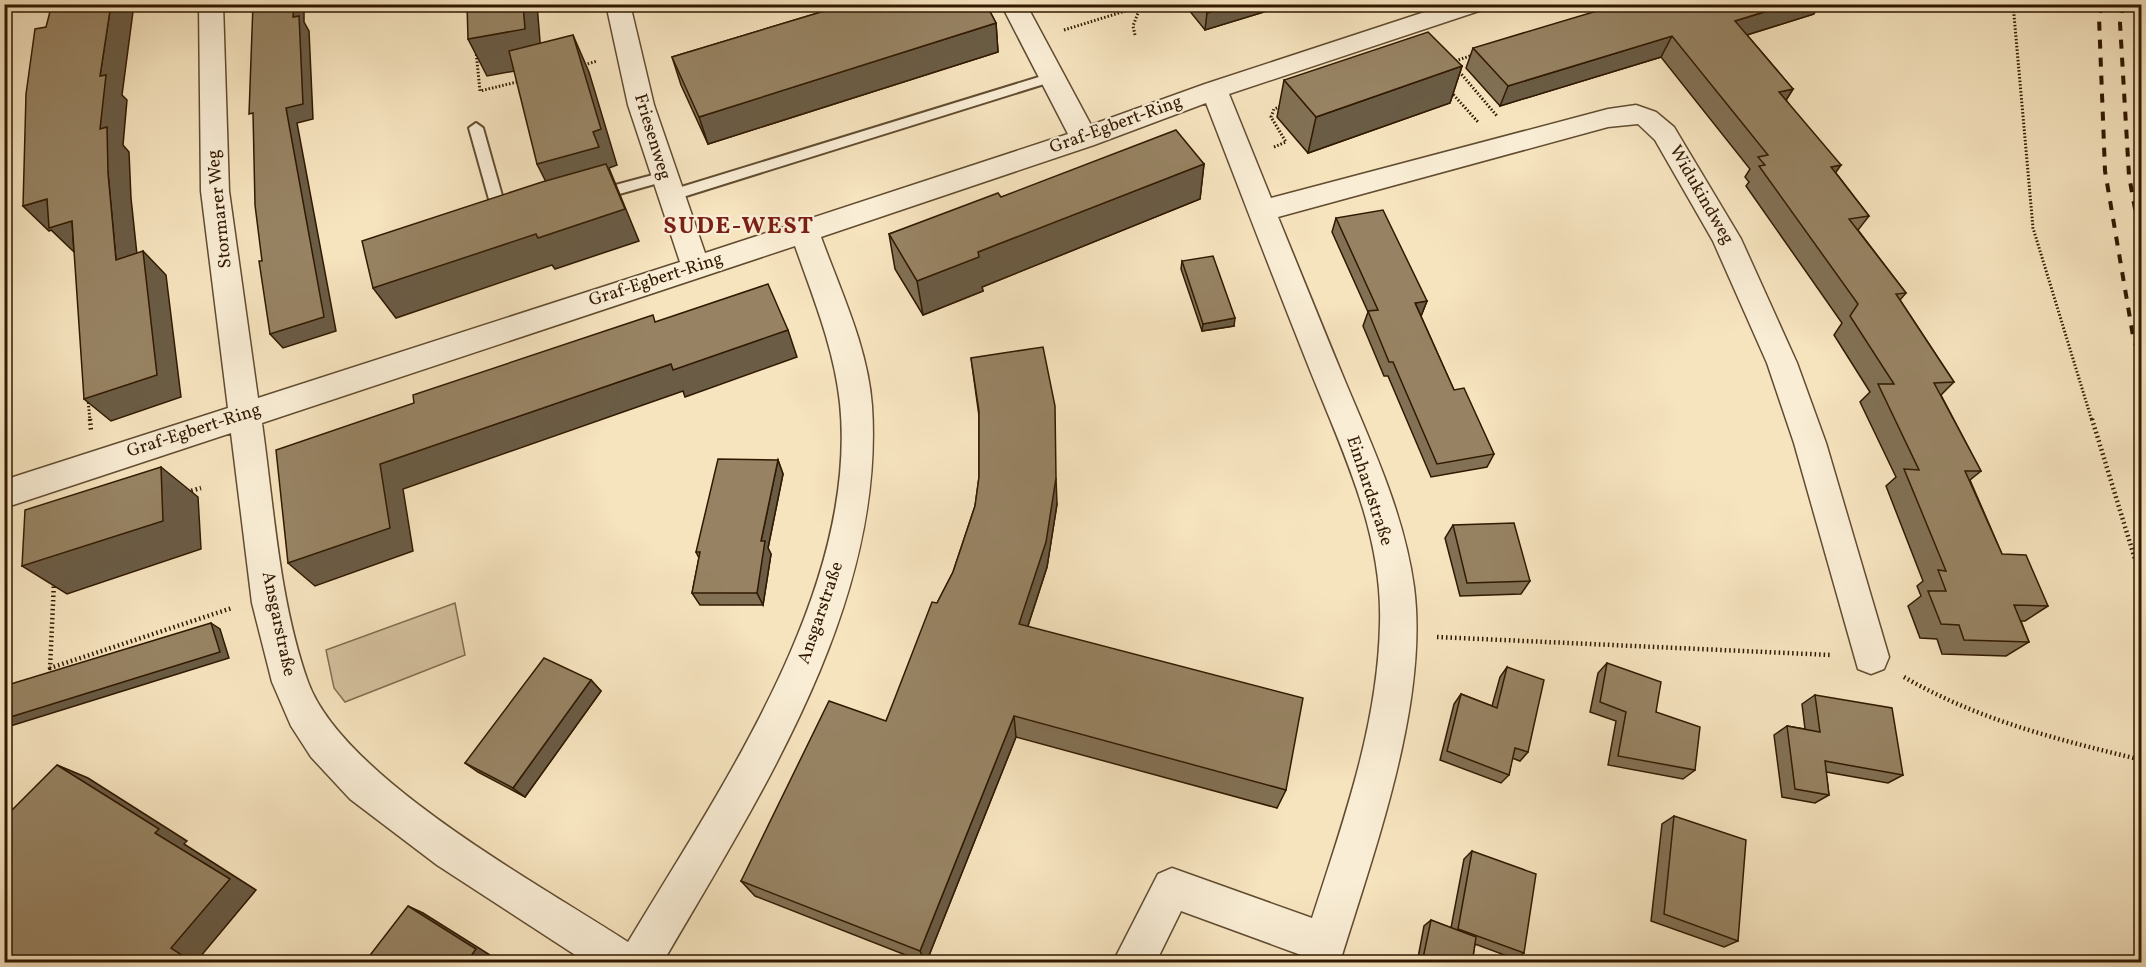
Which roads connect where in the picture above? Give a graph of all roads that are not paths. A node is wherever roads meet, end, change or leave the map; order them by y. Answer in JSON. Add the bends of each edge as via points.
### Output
{"nodes":[{"id":1,"x":211,"y":4,"type":"edge"},
{"id":2,"x":618,"y":4,"type":"edge"},
{"id":3,"x":1013,"y":4,"type":"edge"},
{"id":4,"x":1476,"y":4,"type":"edge"},
{"id":5,"x":1052,"y":77,"type":"junction"},
{"id":6,"x":1214,"y":90,"type":"junction"},
{"id":7,"x":476,"y":128,"type":"dead end"},
{"id":8,"x":1084,"y":138,"type":"junction"},
{"id":9,"x":667,"y":187,"type":"junction"},
{"id":10,"x":587,"y":198,"type":"edge"},
{"id":11,"x":1262,"y":211,"type":"junction"},
{"id":12,"x":511,"y":219,"type":"edge"},
{"id":13,"x":806,"y":232,"type":"junction"},
{"id":14,"x":696,"y":267,"type":"junction"},
{"id":15,"x":247,"y":413,"type":"junction"},
{"id":16,"x":4,"y":494,"type":"edge"},
{"id":17,"x":1872,"y":657,"type":"road end"},
{"id":18,"x":1322,"y":953,"type":"edge"},
{"id":19,"x":622,"y":963,"type":"edge"},
{"id":20,"x":640,"y":963,"type":"edge"},
{"id":21,"x":1134,"y":963,"type":"edge"}],
"edges":[{"from":1,"to":15,"type":"street","name":"Stormarer Weg","via":[[215,191]]},
{"from":2,"to":9,"type":"street","name":"Friesenweg","via":[[626,54]]},
{"from":3,"to":5,"type":"street"},
{"from":4,"to":6,"type":"street","name":"Graf-Egbert-Ring"},
{"from":5,"to":8,"type":"street"},
{"from":5,"to":9,"type":"lane"},
{"from":6,"to":8,"type":"street","name":"Graf-Egbert-Ring"},
{"from":6,"to":11,"type":"street","name":"Einhardstraße"},
{"from":7,"to":12,"type":"lane","via":[[500,217]]},
{"from":8,"to":13,"type":"street","name":"Graf-Egbert-Ring"},
{"from":9,"to":10,"type":"lane"},
{"from":9,"to":14,"type":"street","name":"Friesenweg"},
{"from":11,"to":17,"type":"street","name":"Widukindweg","via":[[1624,115],[1647,118],[1665,134],[1727,238],[1782,363],[1810,443]]},
{"from":11,"to":18,"type":"street","name":"Einhardstraße","via":[[1377,505],[1386,533],[1396,597],[1392,699]]},
{"from":13,"to":14,"type":"street","name":"Graf-Egbert-Ring"},
{"from":13,"to":20,"type":"street","name":"Ansgarstraße","via":[[852,370],[857,457],[854,500],[815,635],[787,701]]},
{"from":14,"to":15,"type":"street","name":"Graf-Egbert-Ring"},
{"from":15,"to":16,"type":"street","name":"Graf-Egbert-Ring"},
{"from":15,"to":19,"type":"street","name":"Ansgarstraße","via":[[270,596],[290,682],[304,714],[324,744],[364,786],[451,851]]},
{"from":18,"to":21,"type":"street","name":"Einhardstraße","via":[[1172,888]]}]}
